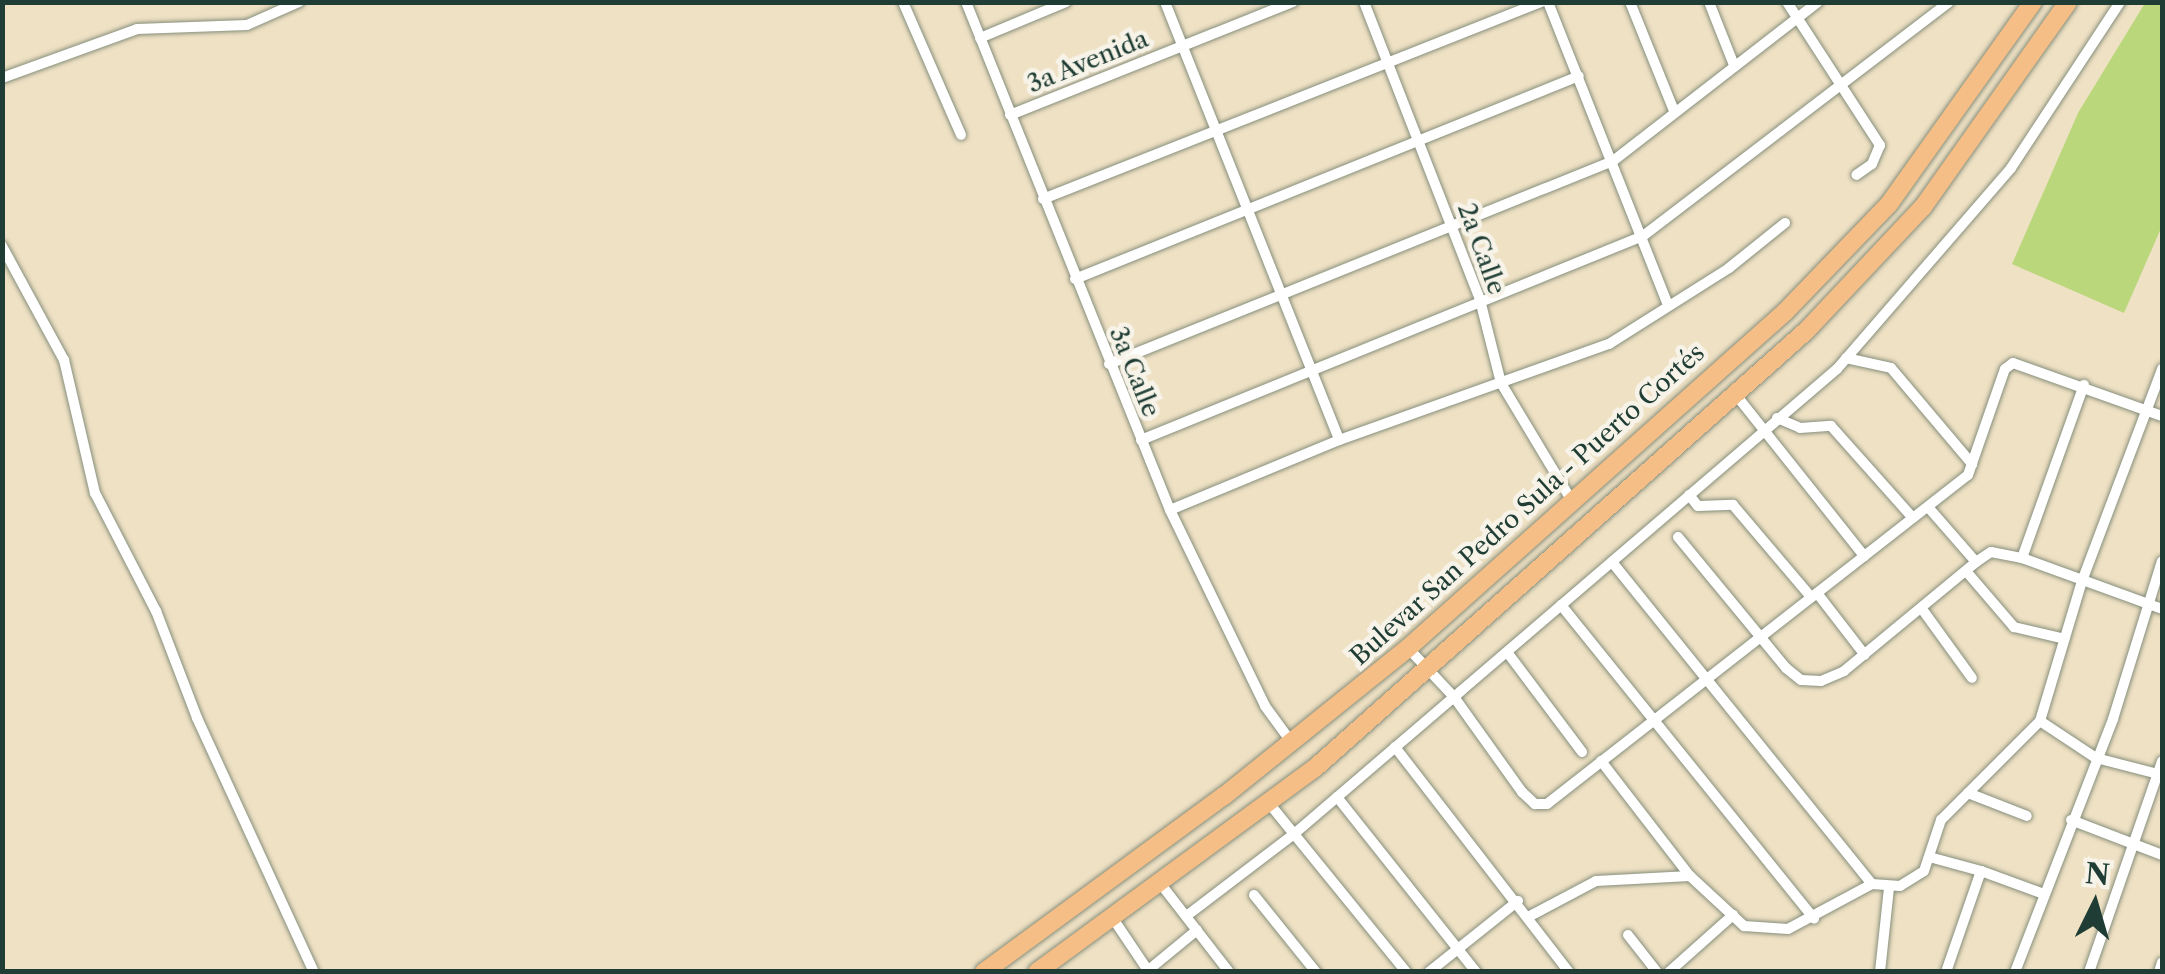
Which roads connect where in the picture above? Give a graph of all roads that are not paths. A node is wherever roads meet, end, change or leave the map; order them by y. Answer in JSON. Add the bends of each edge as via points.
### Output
{"nodes":[{"id":1,"x":299,"y":2,"type":"edge"},
{"id":2,"x":903,"y":2,"type":"edge"},
{"id":3,"x":966,"y":2,"type":"edge"},
{"id":4,"x":1066,"y":2,"type":"edge"},
{"id":5,"x":1166,"y":2,"type":"edge"},
{"id":6,"x":1292,"y":2,"type":"edge"},
{"id":7,"x":1364,"y":2,"type":"edge"},
{"id":8,"x":1544,"y":2,"type":"edge"},
{"id":9,"x":1630,"y":2,"type":"edge"},
{"id":10,"x":1708,"y":2,"type":"edge"},
{"id":11,"x":1787,"y":2,"type":"edge"},
{"id":12,"x":1818,"y":2,"type":"edge"},
{"id":13,"x":1948,"y":2,"type":"edge"},
{"id":14,"x":2033,"y":2,"type":"edge"},
{"id":15,"x":2068,"y":2,"type":"edge"},
{"id":16,"x":2120,"y":2,"type":"edge"},
{"id":17,"x":1794,"y":22,"type":"junction"},
{"id":18,"x":980,"y":38,"type":"junction"},
{"id":19,"x":1184,"y":46,"type":"junction"},
{"id":20,"x":1388,"y":64,"type":"junction"},
{"id":21,"x":1734,"y":65,"type":"junction"},
{"id":22,"x":1578,"y":76,"type":"junction"},
{"id":23,"x":2,"y":78,"type":"edge"},
{"id":24,"x":1839,"y":88,"type":"junction"},
{"id":25,"x":1674,"y":111,"type":"junction"},
{"id":26,"x":1010,"y":115,"type":"junction"},
{"id":27,"x":1217,"y":133,"type":"junction"},
{"id":28,"x":961,"y":134,"type":"dead end"},
{"id":29,"x":1420,"y":140,"type":"junction"},
{"id":30,"x":1613,"y":161,"type":"junction"},
{"id":31,"x":1856,"y":175,"type":"dead end"},
{"id":32,"x":1043,"y":200,"type":"junction"},
{"id":33,"x":1248,"y":210,"type":"junction"},
{"id":34,"x":1786,"y":223,"type":"dead end"},
{"id":35,"x":1452,"y":226,"type":"junction"},
{"id":36,"x":1642,"y":236,"type":"junction"},
{"id":37,"x":2,"y":246,"type":"edge"},
{"id":38,"x":1075,"y":279,"type":"junction"},
{"id":39,"x":1282,"y":294,"type":"junction"},
{"id":40,"x":1480,"y":300,"type":"junction"},
{"id":41,"x":1668,"y":305,"type":"junction"},
{"id":42,"x":1846,"y":358,"type":"junction"},
{"id":43,"x":1109,"y":364,"type":"junction"},
{"id":44,"x":2162,"y":369,"type":"edge"},
{"id":45,"x":1313,"y":372,"type":"junction"},
{"id":46,"x":1501,"y":383,"type":"junction"},
{"id":47,"x":2084,"y":385,"type":"junction"},
{"id":48,"x":1736,"y":395,"type":"junction"},
{"id":49,"x":2146,"y":410,"type":"junction"},
{"id":50,"x":2162,"y":416,"type":"edge"},
{"id":51,"x":1777,"y":418,"type":"junction"},
{"id":52,"x":1764,"y":429,"type":"junction"},
{"id":53,"x":1141,"y":440,"type":"junction"},
{"id":54,"x":1338,"y":440,"type":"junction"},
{"id":55,"x":1972,"y":464,"type":"junction"},
{"id":56,"x":1688,"y":495,"type":"junction"},
{"id":57,"x":1572,"y":501,"type":"junction"},
{"id":58,"x":1928,"y":507,"type":"junction"},
{"id":59,"x":1170,"y":510,"type":"junction"},
{"id":60,"x":1913,"y":518,"type":"junction"},
{"id":61,"x":1678,"y":537,"type":"dead end"},
{"id":62,"x":1864,"y":556,"type":"junction"},
{"id":63,"x":2022,"y":558,"type":"junction"},
{"id":64,"x":2162,"y":561,"type":"edge"},
{"id":65,"x":1612,"y":562,"type":"junction"},
{"id":66,"x":1976,"y":562,"type":"junction"},
{"id":67,"x":1966,"y":571,"type":"junction"},
{"id":68,"x":2082,"y":581,"type":"junction"},
{"id":69,"x":1814,"y":595,"type":"junction"},
{"id":70,"x":2147,"y":603,"type":"junction"},
{"id":71,"x":1561,"y":604,"type":"junction"},
{"id":72,"x":1922,"y":609,"type":"junction"},
{"id":73,"x":2162,"y":609,"type":"edge"},
{"id":74,"x":1759,"y":638,"type":"junction"},
{"id":75,"x":2064,"y":638,"type":"junction"},
{"id":76,"x":1408,"y":648,"type":"junction"},
{"id":77,"x":1507,"y":652,"type":"junction"},
{"id":78,"x":1864,"y":655,"type":"junction"},
{"id":79,"x":1429,"y":671,"type":"junction"},
{"id":80,"x":1972,"y":678,"type":"dead end"},
{"id":81,"x":1706,"y":679,"type":"junction"},
{"id":82,"x":1454,"y":697,"type":"junction"},
{"id":83,"x":1654,"y":719,"type":"junction"},
{"id":84,"x":2040,"y":721,"type":"junction"},
{"id":85,"x":1292,"y":744,"type":"junction"},
{"id":86,"x":1395,"y":747,"type":"junction"},
{"id":87,"x":1582,"y":752,"type":"dead end"},
{"id":88,"x":2096,"y":758,"type":"junction"},
{"id":89,"x":1601,"y":761,"type":"junction"},
{"id":90,"x":2162,"y":761,"type":"edge"},
{"id":91,"x":2158,"y":774,"type":"junction"},
{"id":92,"x":1968,"y":792,"type":"junction"},
{"id":93,"x":1337,"y":797,"type":"junction"},
{"id":94,"x":1268,"y":802,"type":"junction"},
{"id":95,"x":2027,"y":816,"type":"dead end"},
{"id":96,"x":2071,"y":820,"type":"junction"},
{"id":97,"x":1294,"y":834,"type":"junction"},
{"id":98,"x":2134,"y":845,"type":"junction"},
{"id":99,"x":2162,"y":855,"type":"edge"},
{"id":100,"x":1933,"y":858,"type":"junction"},
{"id":101,"x":1981,"y":872,"type":"junction"},
{"id":102,"x":1690,"y":876,"type":"junction"},
{"id":103,"x":1160,"y":883,"type":"junction"},
{"id":104,"x":1872,"y":884,"type":"junction"},
{"id":105,"x":1889,"y":888,"type":"junction"},
{"id":106,"x":2044,"y":894,"type":"junction"},
{"id":107,"x":1254,"y":895,"type":"dead end"},
{"id":108,"x":1518,"y":901,"type":"junction"},
{"id":109,"x":1189,"y":914,"type":"junction"},
{"id":110,"x":1732,"y":915,"type":"junction"},
{"id":111,"x":1530,"y":916,"type":"junction"},
{"id":112,"x":1112,"y":917,"type":"junction"},
{"id":113,"x":1814,"y":919,"type":"junction"},
{"id":114,"x":1196,"y":930,"type":"junction"},
{"id":115,"x":1628,"y":934,"type":"dead end"},
{"id":116,"x":1458,"y":948,"type":"junction"},
{"id":117,"x":2162,"y":962,"type":"edge"},
{"id":118,"x":1148,"y":971,"type":"edge"},
{"id":119,"x":314,"y":972,"type":"edge"},
{"id":120,"x":984,"y":972,"type":"edge"},
{"id":121,"x":1036,"y":972,"type":"edge"},
{"id":122,"x":1229,"y":972,"type":"edge"},
{"id":123,"x":1316,"y":972,"type":"edge"},
{"id":124,"x":1406,"y":972,"type":"edge"},
{"id":125,"x":1429,"y":972,"type":"edge"},
{"id":126,"x":1476,"y":972,"type":"edge"},
{"id":127,"x":1569,"y":972,"type":"edge"},
{"id":128,"x":1658,"y":972,"type":"edge"},
{"id":129,"x":1668,"y":972,"type":"edge"},
{"id":130,"x":1880,"y":972,"type":"edge"},
{"id":131,"x":1946,"y":972,"type":"edge"},
{"id":132,"x":2015,"y":972,"type":"edge"},
{"id":133,"x":2089,"y":972,"type":"edge"},
{"id":134,"x":2159,"y":972,"type":"edge"}],
"edges":[{"from":1,"to":23,"type":"street","via":[[248,25],[137,28]]},
{"from":2,"to":28,"type":"street"},
{"from":3,"to":18,"type":"street","name":"3a Calle"},
{"from":4,"to":18,"type":"street"},
{"from":5,"to":19,"type":"street"},
{"from":6,"to":19,"type":"street","name":"3a Avenida"},
{"from":7,"to":20,"type":"street","name":"2a Calle"},
{"from":8,"to":20,"type":"street"},
{"from":8,"to":22,"type":"street"},
{"from":9,"to":25,"type":"street"},
{"from":10,"to":21,"type":"street"},
{"from":11,"to":17,"type":"street"},
{"from":12,"to":17,"type":"street"},
{"from":13,"to":24,"type":"street"},
{"from":14,"to":57,"type":"highway","name":"Bulevar San Pedro Sula - Puerto Cortés","via":[[1888,204],[1784,312]]},
{"from":15,"to":48,"type":"highway","via":[[1954,168],[1891,246]]},
{"from":16,"to":42,"type":"street","via":[[2012,168]]},
{"from":17,"to":21,"type":"street"},
{"from":17,"to":24,"type":"street"},
{"from":18,"to":26,"type":"street","name":"3a Calle"},
{"from":19,"to":26,"type":"street","name":"3a Avenida"},
{"from":19,"to":27,"type":"street"},
{"from":20,"to":27,"type":"street"},
{"from":20,"to":29,"type":"street","name":"2a Calle"},
{"from":21,"to":25,"type":"street"},
{"from":22,"to":29,"type":"street"},
{"from":22,"to":30,"type":"street"},
{"from":24,"to":31,"type":"street","via":[[1880,145],[1879,156]]},
{"from":24,"to":36,"type":"street"},
{"from":25,"to":30,"type":"street"},
{"from":26,"to":32,"type":"street","name":"3a Calle"},
{"from":27,"to":32,"type":"street"},
{"from":27,"to":33,"type":"street"},
{"from":29,"to":33,"type":"street"},
{"from":29,"to":35,"type":"street","name":"2a Calle"},
{"from":30,"to":35,"type":"street"},
{"from":30,"to":36,"type":"street"},
{"from":32,"to":38,"type":"street","name":"3a Calle"},
{"from":33,"to":38,"type":"street"},
{"from":33,"to":39,"type":"street"},
{"from":34,"to":41,"type":"street"},
{"from":35,"to":39,"type":"street"},
{"from":35,"to":40,"type":"street","name":"2a Calle"},
{"from":36,"to":40,"type":"street"},
{"from":36,"to":41,"type":"street"},
{"from":37,"to":119,"type":"street","via":[[64,360],[96,492],[156,611],[197,718]]},
{"from":38,"to":43,"type":"street","name":"3a Calle"},
{"from":39,"to":43,"type":"street"},
{"from":39,"to":45,"type":"street"},
{"from":40,"to":45,"type":"street"},
{"from":40,"to":46,"type":"street","name":"2a Calle"},
{"from":41,"to":46,"type":"street","via":[[1610,344]]},
{"from":42,"to":51,"type":"street"},
{"from":42,"to":55,"type":"street","via":[[1891,368]]},
{"from":43,"to":53,"type":"street","name":"3a Calle"},
{"from":44,"to":49,"type":"street"},
{"from":45,"to":53,"type":"street"},
{"from":45,"to":54,"type":"street"},
{"from":46,"to":54,"type":"street"},
{"from":46,"to":57,"type":"street","name":"2a Calle"},
{"from":47,"to":49,"type":"street"},
{"from":47,"to":55,"type":"street","via":[[2012,363]]},
{"from":47,"to":63,"type":"street"},
{"from":48,"to":52,"type":"street"},
{"from":48,"to":79,"type":"highway"},
{"from":49,"to":50,"type":"street"},
{"from":49,"to":68,"type":"street"},
{"from":51,"to":52,"type":"street"},
{"from":51,"to":60,"type":"street","via":[[1800,428],[1831,426]]},
{"from":52,"to":56,"type":"street"},
{"from":52,"to":62,"type":"street"},
{"from":53,"to":59,"type":"street","name":"3a Calle"},
{"from":54,"to":59,"type":"street"},
{"from":55,"to":58,"type":"street","via":[[1968,475]]},
{"from":56,"to":65,"type":"street"},
{"from":56,"to":69,"type":"street","via":[[1698,506],[1733,505]]},
{"from":57,"to":76,"type":"highway","name":"Bulevar San Pedro Sula - Puerto Cortés"},
{"from":58,"to":60,"type":"street"},
{"from":58,"to":66,"type":"street"},
{"from":59,"to":85,"type":"street","name":"3a Calle","via":[[1264,706]]},
{"from":60,"to":62,"type":"street"},
{"from":61,"to":74,"type":"street"},
{"from":62,"to":69,"type":"street"},
{"from":63,"to":66,"type":"street","via":[[1991,552]]},
{"from":63,"to":68,"type":"street"},
{"from":64,"to":70,"type":"street"},
{"from":65,"to":71,"type":"street"},
{"from":65,"to":81,"type":"street"},
{"from":66,"to":67,"type":"street"},
{"from":67,"to":72,"type":"street"},
{"from":67,"to":75,"type":"street","via":[[2014,626]]},
{"from":68,"to":70,"type":"street"},
{"from":68,"to":75,"type":"street"},
{"from":69,"to":74,"type":"street"},
{"from":69,"to":78,"type":"street"},
{"from":70,"to":73,"type":"street"},
{"from":70,"to":88,"type":"street"},
{"from":71,"to":77,"type":"street"},
{"from":71,"to":83,"type":"street"},
{"from":72,"to":78,"type":"street"},
{"from":72,"to":80,"type":"street"},
{"from":74,"to":78,"type":"street","via":[[1801,680],[1821,681]]},
{"from":74,"to":81,"type":"street"},
{"from":75,"to":84,"type":"street"},
{"from":76,"to":79,"type":"street"},
{"from":76,"to":85,"type":"highway","name":"Bulevar San Pedro Sula - Puerto Cortés"},
{"from":77,"to":82,"type":"street"},
{"from":77,"to":87,"type":"street"},
{"from":79,"to":82,"type":"street"},
{"from":79,"to":94,"type":"highway"},
{"from":81,"to":83,"type":"street"},
{"from":81,"to":104,"type":"street"},
{"from":82,"to":86,"type":"street"},
{"from":82,"to":89,"type":"street","via":[[1535,804],[1547,804]]},
{"from":83,"to":89,"type":"street"},
{"from":83,"to":113,"type":"street"},
{"from":84,"to":88,"type":"street"},
{"from":84,"to":92,"type":"street"},
{"from":85,"to":120,"type":"highway","name":"Bulevar San Pedro Sula - Puerto Cortés"},
{"from":86,"to":93,"type":"street"},
{"from":86,"to":108,"type":"street"},
{"from":88,"to":91,"type":"street"},
{"from":88,"to":96,"type":"street"},
{"from":89,"to":102,"type":"street"},
{"from":90,"to":91,"type":"street"},
{"from":91,"to":98,"type":"street"},
{"from":92,"to":95,"type":"street"},
{"from":92,"to":100,"type":"street","via":[[1935,828]]},
{"from":93,"to":97,"type":"street"},
{"from":93,"to":116,"type":"street"},
{"from":94,"to":97,"type":"street"},
{"from":94,"to":103,"type":"highway"},
{"from":96,"to":98,"type":"street"},
{"from":96,"to":106,"type":"street"},
{"from":97,"to":109,"type":"street"},
{"from":97,"to":124,"type":"street"},
{"from":98,"to":99,"type":"street"},
{"from":98,"to":133,"type":"street"},
{"from":100,"to":101,"type":"street"},
{"from":100,"to":105,"type":"street","via":[[1912,880]]},
{"from":101,"to":106,"type":"street"},
{"from":101,"to":131,"type":"street"},
{"from":102,"to":110,"type":"street"},
{"from":102,"to":111,"type":"street","via":[[1596,881]]},
{"from":103,"to":109,"type":"street"},
{"from":103,"to":112,"type":"highway"},
{"from":104,"to":105,"type":"street"},
{"from":104,"to":113,"type":"street"},
{"from":105,"to":130,"type":"street"},
{"from":106,"to":132,"type":"street"},
{"from":107,"to":123,"type":"street"},
{"from":108,"to":111,"type":"street"},
{"from":108,"to":116,"type":"street"},
{"from":109,"to":114,"type":"street"},
{"from":110,"to":113,"type":"street","via":[[1744,926],[1767,929]]},
{"from":110,"to":129,"type":"street"},
{"from":111,"to":127,"type":"street"},
{"from":112,"to":118,"type":"street"},
{"from":112,"to":121,"type":"highway"},
{"from":114,"to":118,"type":"street"},
{"from":114,"to":122,"type":"street"},
{"from":115,"to":128,"type":"street"},
{"from":116,"to":125,"type":"street"},
{"from":116,"to":126,"type":"street"},
{"from":117,"to":134,"type":"street"}]}
